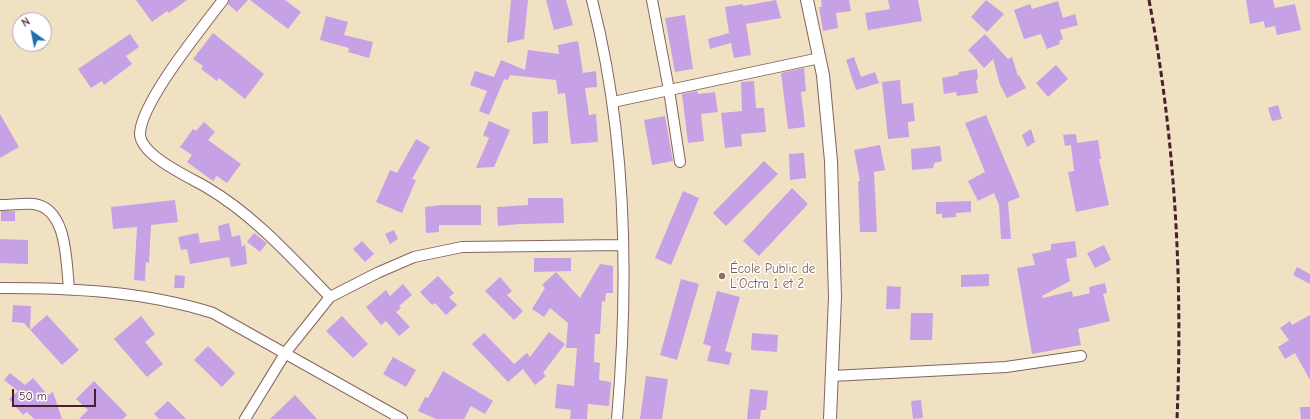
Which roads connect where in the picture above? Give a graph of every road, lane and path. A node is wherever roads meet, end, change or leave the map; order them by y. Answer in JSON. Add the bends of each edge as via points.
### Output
{"nodes":[{"id":1,"x":223,"y":0,"type":"edge"},
{"id":2,"x":592,"y":0,"type":"edge"},
{"id":3,"x":652,"y":0,"type":"edge"},
{"id":4,"x":807,"y":0,"type":"edge"},
{"id":5,"x":820,"y":58,"type":"junction"},
{"id":6,"x":669,"y":90,"type":"junction"},
{"id":7,"x":613,"y":102,"type":"junction"},
{"id":8,"x":680,"y":162,"type":"dead end"},
{"id":9,"x":0,"y":205,"type":"edge"},
{"id":10,"x":622,"y":245,"type":"junction"},
{"id":11,"x":0,"y":288,"type":"edge"},
{"id":12,"x":69,"y":288,"type":"junction"},
{"id":13,"x":330,"y":297,"type":"junction"},
{"id":14,"x":286,"y":352,"type":"junction"},
{"id":15,"x":1081,"y":356,"type":"dead end"},
{"id":16,"x":832,"y":376,"type":"junction"},
{"id":17,"x":245,"y":419,"type":"edge"},
{"id":18,"x":402,"y":419,"type":"edge"},
{"id":19,"x":616,"y":419,"type":"edge"},
{"id":20,"x":830,"y":419,"type":"edge"}],
"edges":[{"from":1,"to":13,"type":"street","via":[[165,79],[142,120],[140,135],[146,148],[159,160],[223,197],[254,221]]},
{"from":2,"to":7,"type":"street"},
{"from":3,"to":6,"type":"street"},
{"from":4,"to":5,"type":"street"},
{"from":5,"to":6,"type":"street"},
{"from":5,"to":16,"type":"street","via":[[831,161],[836,297]]},
{"from":6,"to":7,"type":"street"},
{"from":6,"to":8,"type":"street"},
{"from":7,"to":10,"type":"street","via":[[620,175]]},
{"from":9,"to":12,"type":"street","via":[[35,204],[48,210],[59,223]]},
{"from":10,"to":13,"type":"street","via":[[462,247],[414,257]]},
{"from":10,"to":19,"type":"street","via":[[623,312]]},
{"from":11,"to":12,"type":"street"},
{"from":12,"to":14,"type":"street","via":[[181,303],[213,313]]},
{"from":13,"to":14,"type":"street"},
{"from":14,"to":17,"type":"street"},
{"from":14,"to":18,"type":"street"},
{"from":15,"to":16,"type":"street","via":[[1006,367]]},
{"from":16,"to":20,"type":"street"}]}
